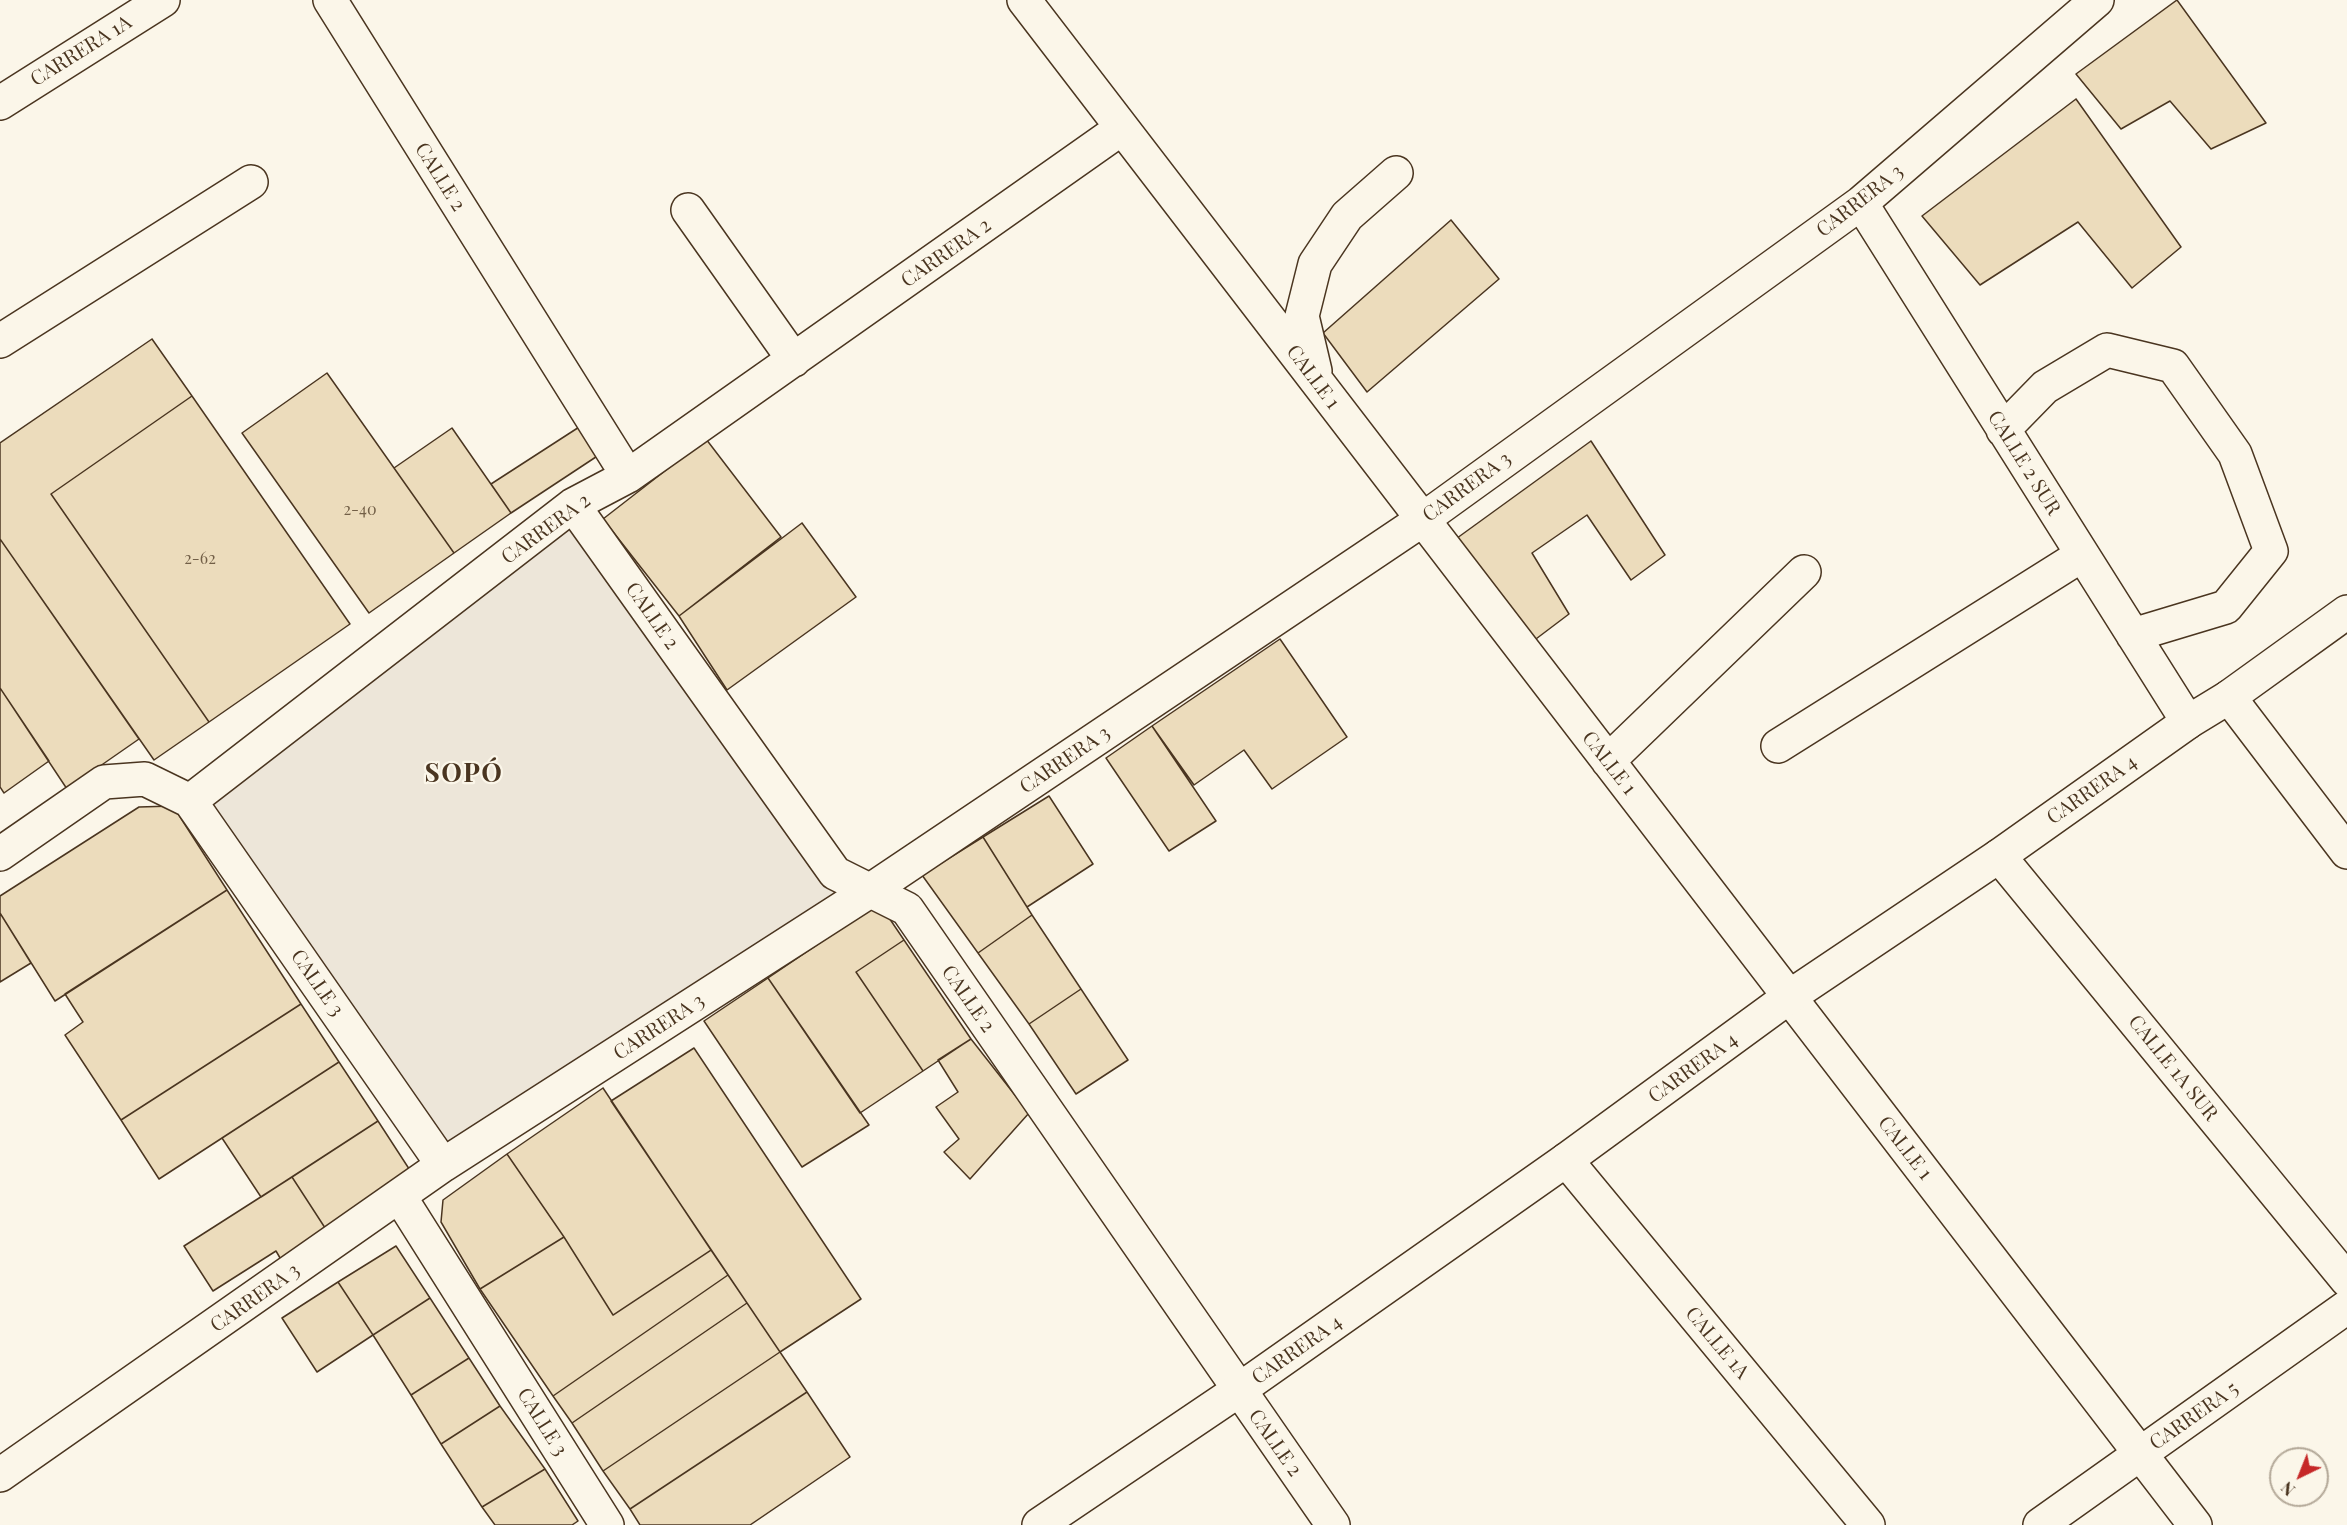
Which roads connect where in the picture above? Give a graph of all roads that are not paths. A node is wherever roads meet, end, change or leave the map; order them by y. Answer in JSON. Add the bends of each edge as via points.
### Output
{"nodes":[{"id":1,"x":163,"y":0,"type":"edge"},
{"id":2,"x":330,"y":0,"type":"edge"},
{"id":3,"x":1024,"y":0,"type":"edge"},
{"id":4,"x":2097,"y":0,"type":"edge"},
{"id":5,"x":0,"y":103,"type":"edge"},
{"id":6,"x":1122,"y":129,"type":"junction"},
{"id":7,"x":1396,"y":173,"type":"dead end"},
{"id":8,"x":251,"y":182,"type":"dead end"},
{"id":9,"x":1861,"y":203,"type":"junction"},
{"id":10,"x":688,"y":210,"type":"dead end"},
{"id":11,"x":0,"y":341,"type":"edge"},
{"id":12,"x":794,"y":360,"type":"junction"},
{"id":13,"x":1319,"y":385,"type":"junction"},
{"id":14,"x":2004,"y":430,"type":"junction"},
{"id":15,"x":628,"y":476,"type":"junction"},
{"id":16,"x":573,"y":506,"type":"junction"},
{"id":17,"x":1422,"y":520,"type":"junction"},
{"id":18,"x":2082,"y":555,"type":"junction"},
{"id":19,"x":1804,"y":572,"type":"dead end"},
{"id":20,"x":2347,"y":612,"type":"edge"},
{"id":21,"x":2133,"y":635,"type":"junction"},
{"id":22,"x":2229,"y":697,"type":"junction"},
{"id":23,"x":2188,"y":722,"type":"junction"},
{"id":24,"x":1778,"y":746,"type":"dead end"},
{"id":25,"x":1608,"y":761,"type":"junction"},
{"id":26,"x":190,"y":801,"type":"junction"},
{"id":27,"x":2347,"y":852,"type":"edge"},
{"id":28,"x":0,"y":854,"type":"edge"},
{"id":29,"x":1999,"y":856,"type":"junction"},
{"id":30,"x":871,"y":890,"type":"junction"},
{"id":31,"x":1789,"y":997,"type":"junction"},
{"id":32,"x":1566,"y":1160,"type":"junction"},
{"id":33,"x":443,"y":1165,"type":"junction"},
{"id":34,"x":400,"y":1197,"type":"junction"},
{"id":35,"x":2347,"y":1280,"type":"edge"},
{"id":36,"x":2347,"y":1307,"type":"edge"},
{"id":37,"x":1239,"y":1390,"type":"junction"},
{"id":38,"x":2140,"y":1454,"type":"junction"},
{"id":39,"x":0,"y":1475,"type":"edge"},
{"id":40,"x":607,"y":1525,"type":"edge"},
{"id":41,"x":1040,"y":1525,"type":"edge"},
{"id":42,"x":1333,"y":1525,"type":"edge"},
{"id":43,"x":1868,"y":1525,"type":"edge"},
{"id":44,"x":2040,"y":1525,"type":"edge"},
{"id":45,"x":2194,"y":1525,"type":"edge"}],
"edges":[{"from":1,"to":5,"type":"street","name":"CARRERA 1A"},
{"from":2,"to":15,"type":"street","name":"CALLE 2"},
{"from":3,"to":6,"type":"street","name":"CALLE 1"},
{"from":4,"to":9,"type":"street","name":"CARRERA 3"},
{"from":6,"to":12,"type":"street","name":"CARRERA 2"},
{"from":6,"to":13,"type":"street","name":"CALLE 1"},
{"from":7,"to":13,"type":"street","via":[[1347,216],[1315,264],[1302,316]]},
{"from":8,"to":11,"type":"street"},
{"from":9,"to":14,"type":"street","name":"CALLE 2 SUR"},
{"from":9,"to":17,"type":"street","name":"CARRERA 3"},
{"from":10,"to":12,"type":"street"},
{"from":12,"to":15,"type":"street","name":"CARRERA 2"},
{"from":13,"to":17,"type":"street","name":"CALLE 1"},
{"from":14,"to":18,"type":"street","name":"CALLE 2 SUR"},
{"from":14,"to":21,"type":"street","via":[[2045,387],[2107,350],[2173,366],[2235,454],[2271,551],[2226,607]]},
{"from":15,"to":16,"type":"street","name":"CARRERA 2"},
{"from":16,"to":26,"type":"street","name":"CARRERA 2"},
{"from":16,"to":30,"type":"street","name":"CALLE 2","via":[[835,873]]},
{"from":17,"to":25,"type":"street","name":"CALLE 1"},
{"from":17,"to":30,"type":"street","name":"CARRERA 3"},
{"from":18,"to":21,"type":"street","name":"CALLE 2 SUR"},
{"from":18,"to":24,"type":"street"},
{"from":19,"to":25,"type":"street"},
{"from":20,"to":22,"type":"street","name":"CARRERA 4"},
{"from":21,"to":23,"type":"street","name":"CALLE 2 SUR"},
{"from":22,"to":23,"type":"street","name":"CARRERA 4"},
{"from":22,"to":27,"type":"street"},
{"from":23,"to":29,"type":"street","name":"CARRERA 4"},
{"from":25,"to":31,"type":"street","name":"CALLE 1"},
{"from":26,"to":28,"type":"street","via":[[145,779],[104,782]]},
{"from":26,"to":33,"type":"street","name":"CALLE 3"},
{"from":29,"to":31,"type":"street","name":"CARRERA 4"},
{"from":29,"to":35,"type":"street","name":"CALLE 1A SUR"},
{"from":30,"to":33,"type":"street","name":"CARRERA 3"},
{"from":30,"to":37,"type":"street","name":"CALLE 2","via":[[907,909]]},
{"from":31,"to":32,"type":"street","name":"CARRERA 4"},
{"from":31,"to":38,"type":"street","name":"CALLE 1"},
{"from":32,"to":37,"type":"street","name":"CARRERA 4"},
{"from":32,"to":43,"type":"street","name":"CALLE 1A"},
{"from":33,"to":34,"type":"street","name":"CARRERA 3"},
{"from":34,"to":39,"type":"street","name":"CARRERA 3"},
{"from":34,"to":40,"type":"street","name":"CALLE 3"},
{"from":36,"to":38,"type":"street","name":"CARRERA 5"},
{"from":37,"to":41,"type":"street","name":"CARRERA 4"},
{"from":37,"to":42,"type":"street","name":"CALLE 2"},
{"from":38,"to":44,"type":"street","name":"CARRERA 5"},
{"from":38,"to":45,"type":"street","name":"CALLE 1"}]}
